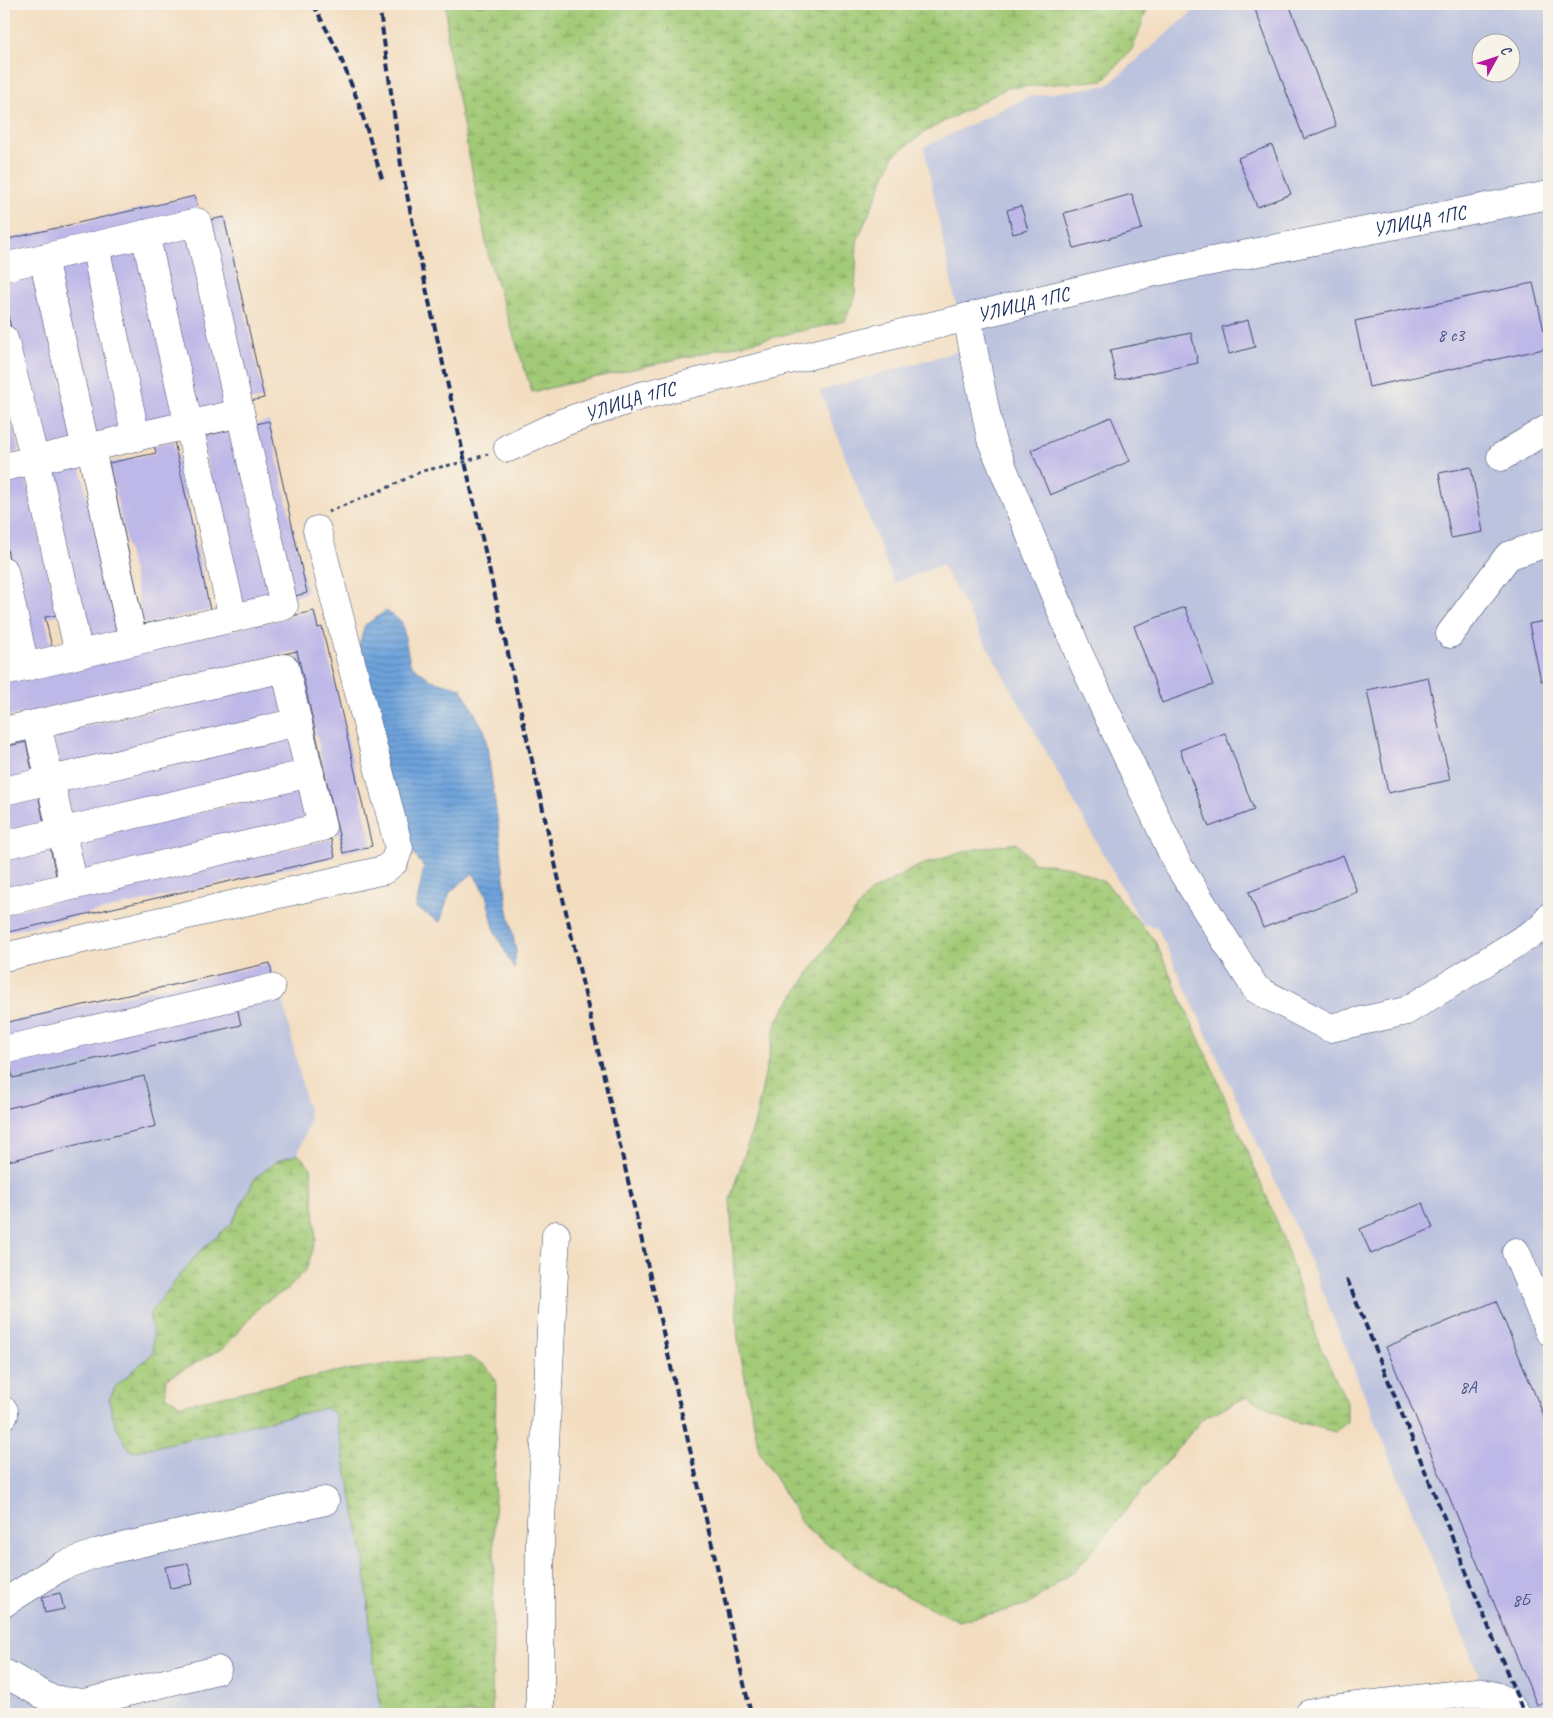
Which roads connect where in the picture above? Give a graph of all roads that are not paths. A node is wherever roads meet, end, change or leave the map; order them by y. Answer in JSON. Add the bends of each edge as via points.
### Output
{"nodes":[{"id":1,"x":1549,"y":195,"type":"edge"},
{"id":2,"x":145,"y":234,"type":"junction"},
{"id":3,"x":95,"y":246,"type":"junction"},
{"id":4,"x":43,"y":258,"type":"junction"},
{"id":5,"x":4,"y":267,"type":"edge"},
{"id":6,"x":967,"y":317,"type":"junction"},
{"id":7,"x":4,"y":339,"type":"edge"},
{"id":8,"x":240,"y":413,"type":"junction"},
{"id":9,"x":189,"y":425,"type":"junction"},
{"id":10,"x":1549,"y":428,"type":"edge"},
{"id":11,"x":136,"y":437,"type":"junction"},
{"id":12,"x":508,"y":448,"type":"road end"},
{"id":13,"x":86,"y":449,"type":"junction"},
{"id":14,"x":1501,"y":457,"type":"dead end"},
{"id":15,"x":35,"y":460,"type":"junction"},
{"id":16,"x":4,"y":467,"type":"edge"},
{"id":17,"x":318,"y":530,"type":"road end"},
{"id":18,"x":1549,"y":542,"type":"edge"},
{"id":19,"x":4,"y":571,"type":"edge"},
{"id":20,"x":233,"y":618,"type":"junction"},
{"id":21,"x":1450,"y":634,"type":"dead end"},
{"id":22,"x":133,"y":642,"type":"junction"},
{"id":23,"x":79,"y":654,"type":"junction"},
{"id":24,"x":14,"y":669,"type":"edge"},
{"id":25,"x":298,"y":722,"type":"junction"},
{"id":26,"x":37,"y":724,"type":"junction"},
{"id":27,"x":4,"y":731,"type":"edge"},
{"id":28,"x":310,"y":773,"type":"junction"},
{"id":29,"x":50,"y":780,"type":"junction"},
{"id":30,"x":4,"y":790,"type":"edge"},
{"id":31,"x":62,"y":832,"type":"junction"},
{"id":32,"x":4,"y":845,"type":"edge"},
{"id":33,"x":74,"y":886,"type":"junction"},
{"id":34,"x":4,"y":902,"type":"edge"},
{"id":35,"x":1549,"y":917,"type":"edge"},
{"id":36,"x":4,"y":957,"type":"edge"},
{"id":37,"x":271,"y":988,"type":"dead end"},
{"id":38,"x":4,"y":1050,"type":"edge"},
{"id":39,"x":556,"y":1235,"type":"dead end"},
{"id":40,"x":1516,"y":1252,"type":"dead end"},
{"id":41,"x":1549,"y":1331,"type":"edge"},
{"id":42,"x":4,"y":1411,"type":"edge"},
{"id":43,"x":4,"y":1414,"type":"edge"},
{"id":44,"x":325,"y":1501,"type":"dead end"},
{"id":45,"x":4,"y":1603,"type":"edge"},
{"id":46,"x":217,"y":1670,"type":"dead end"},
{"id":47,"x":4,"y":1673,"type":"edge"},
{"id":48,"x":540,"y":1714,"type":"edge"},
{"id":49,"x":1309,"y":1714,"type":"edge"},
{"id":50,"x":1516,"y":1714,"type":"edge"}],
"edges":[{"from":1,"to":6,"type":"street","name":"УЛИЦА 1ПС","via":[[1150,273]]},
{"from":2,"to":3,"type":"street"},
{"from":2,"to":8,"type":"street","via":[[197,222]]},
{"from":2,"to":9,"type":"street"},
{"from":3,"to":4,"type":"street"},
{"from":3,"to":11,"type":"street"},
{"from":4,"to":5,"type":"street"},
{"from":4,"to":13,"type":"street"},
{"from":6,"to":12,"type":"street","name":"УЛИЦА 1ПС","via":[[640,396],[564,422]]},
{"from":6,"to":35,"type":"street","via":[[991,439],[1079,654],[1178,865],[1256,989],[1330,1028],[1406,1011],[1546,925]]},
{"from":7,"to":15,"type":"street"},
{"from":8,"to":9,"type":"street"},
{"from":8,"to":20,"type":"street","via":[[284,606]]},
{"from":9,"to":11,"type":"street"},
{"from":9,"to":20,"type":"street"},
{"from":10,"to":14,"type":"street"},
{"from":11,"to":13,"type":"street"},
{"from":13,"to":15,"type":"street"},
{"from":13,"to":22,"type":"street","via":[[92,458]]},
{"from":15,"to":16,"type":"street"},
{"from":15,"to":23,"type":"street"},
{"from":17,"to":36,"type":"street","via":[[399,848],[394,862],[384,870]]},
{"from":18,"to":21,"type":"street","via":[[1508,556]]},
{"from":19,"to":24,"type":"street"},
{"from":20,"to":22,"type":"street"},
{"from":22,"to":23,"type":"street"},
{"from":23,"to":24,"type":"street"},
{"from":25,"to":26,"type":"street","via":[[285,668]]},
{"from":25,"to":28,"type":"street"},
{"from":25,"to":29,"type":"street"},
{"from":26,"to":27,"type":"street"},
{"from":26,"to":29,"type":"street"},
{"from":28,"to":31,"type":"street"},
{"from":28,"to":33,"type":"street","via":[[322,827]]},
{"from":29,"to":30,"type":"street"},
{"from":29,"to":31,"type":"street"},
{"from":31,"to":32,"type":"street"},
{"from":31,"to":33,"type":"street"},
{"from":33,"to":34,"type":"street"},
{"from":37,"to":38,"type":"street"},
{"from":39,"to":48,"type":"street","via":[[540,1539]]},
{"from":40,"to":41,"type":"street"},
{"from":42,"to":43,"type":"street"},
{"from":44,"to":45,"type":"street","via":[[100,1552],[62,1566]]},
{"from":46,"to":47,"type":"street","via":[[84,1703],[49,1698]]},
{"from":49,"to":50,"type":"street","via":[[1477,1692],[1496,1694]]}]}
